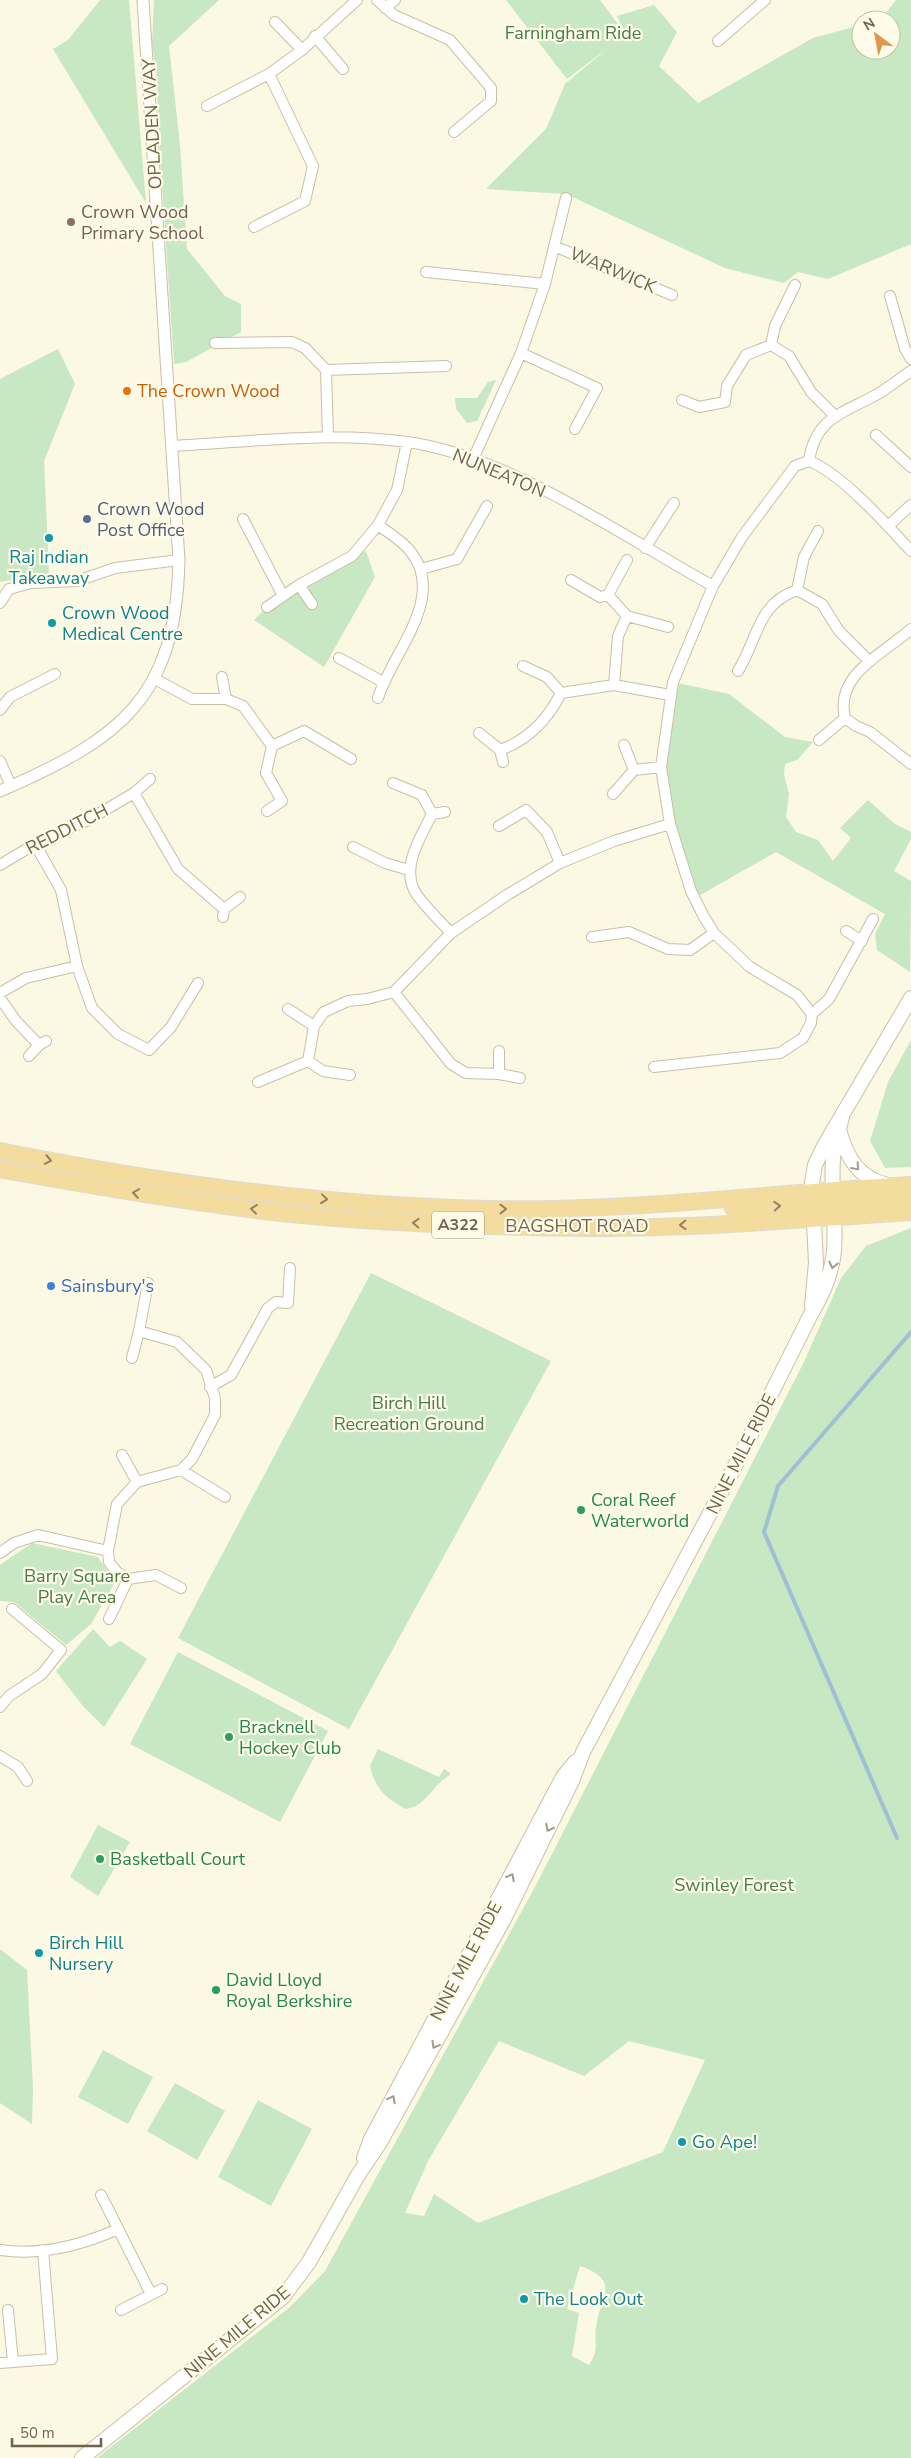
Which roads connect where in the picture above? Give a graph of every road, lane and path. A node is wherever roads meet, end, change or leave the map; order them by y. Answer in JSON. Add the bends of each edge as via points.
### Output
{"nodes":[{"id":1,"x":143,"y":0,"type":"edge"},
{"id":2,"x":357,"y":0,"type":"edge"},
{"id":3,"x":377,"y":0,"type":"edge"},
{"id":4,"x":395,"y":0,"type":"edge"},
{"id":5,"x":765,"y":0,"type":"edge"},
{"id":6,"x":385,"y":8,"type":"junction"},
{"id":7,"x":276,"y":22,"type":"dead end"},
{"id":8,"x":315,"y":36,"type":"junction"},
{"id":9,"x":718,"y":41,"type":"dead end"},
{"id":10,"x":302,"y":50,"type":"junction"},
{"id":11,"x":343,"y":69,"type":"dead end"},
{"id":12,"x":269,"y":74,"type":"junction"},
{"id":13,"x":207,"y":106,"type":"dead end"},
{"id":14,"x":454,"y":132,"type":"dead end"},
{"id":15,"x":566,"y":198,"type":"dead end"},
{"id":16,"x":254,"y":227,"type":"dead end"},
{"id":17,"x":554,"y":246,"type":"junction"},
{"id":18,"x":426,"y":272,"type":"dead end"},
{"id":19,"x":545,"y":284,"type":"junction"},
{"id":20,"x":795,"y":286,"type":"dead end"},
{"id":21,"x":672,"y":295,"type":"dead end"},
{"id":22,"x":890,"y":296,"type":"dead end"},
{"id":23,"x":216,"y":343,"type":"dead end"},
{"id":24,"x":771,"y":345,"type":"junction"},
{"id":25,"x":521,"y":353,"type":"junction"},
{"id":26,"x":911,"y":359,"type":"edge"},
{"id":27,"x":446,"y":366,"type":"dead end"},
{"id":28,"x":326,"y":370,"type":"junction"},
{"id":29,"x":911,"y":371,"type":"edge"},
{"id":30,"x":682,"y":400,"type":"dead end"},
{"id":31,"x":834,"y":415,"type":"junction"},
{"id":32,"x":575,"y":429,"type":"dead end"},
{"id":33,"x":876,"y":435,"type":"dead end"},
{"id":34,"x":328,"y":437,"type":"junction"},
{"id":35,"x":407,"y":442,"type":"junction"},
{"id":36,"x":173,"y":446,"type":"junction"},
{"id":37,"x":473,"y":459,"type":"junction"},
{"id":38,"x":809,"y":461,"type":"junction"},
{"id":39,"x":911,"y":467,"type":"edge"},
{"id":40,"x":674,"y":503,"type":"dead end"},
{"id":41,"x":911,"y":505,"type":"edge"},
{"id":42,"x":487,"y":506,"type":"dead end"},
{"id":43,"x":243,"y":519,"type":"dead end"},
{"id":44,"x":378,"y":525,"type":"junction"},
{"id":45,"x":888,"y":526,"type":"junction"},
{"id":46,"x":818,"y":531,"type":"dead end"},
{"id":47,"x":645,"y":548,"type":"junction"},
{"id":48,"x":911,"y":551,"type":"edge"},
{"id":49,"x":179,"y":560,"type":"junction"},
{"id":50,"x":627,"y":560,"type":"dead end"},
{"id":51,"x":421,"y":569,"type":"junction"},
{"id":52,"x":571,"y":580,"type":"dead end"},
{"id":53,"x":299,"y":585,"type":"junction"},
{"id":54,"x":713,"y":586,"type":"junction"},
{"id":55,"x":798,"y":590,"type":"junction"},
{"id":56,"x":608,"y":595,"type":"junction"},
{"id":57,"x":283,"y":596,"type":"junction"},
{"id":58,"x":0,"y":603,"type":"edge"},
{"id":59,"x":312,"y":604,"type":"dead end"},
{"id":60,"x":267,"y":608,"type":"dead end"},
{"id":61,"x":628,"y":616,"type":"junction"},
{"id":62,"x":668,"y":627,"type":"dead end"},
{"id":63,"x":911,"y":629,"type":"edge"},
{"id":64,"x":339,"y":658,"type":"dead end"},
{"id":65,"x":868,"y":660,"type":"junction"},
{"id":66,"x":522,"y":666,"type":"dead end"},
{"id":67,"x":738,"y":670,"type":"dead end"},
{"id":68,"x":55,"y":674,"type":"dead end"},
{"id":69,"x":222,"y":677,"type":"dead end"},
{"id":70,"x":155,"y":679,"type":"junction"},
{"id":71,"x":383,"y":682,"type":"junction"},
{"id":72,"x":614,"y":685,"type":"junction"},
{"id":73,"x":561,"y":693,"type":"junction"},
{"id":74,"x":670,"y":695,"type":"junction"},
{"id":75,"x":378,"y":698,"type":"dead end"},
{"id":76,"x":226,"y":699,"type":"junction"},
{"id":77,"x":0,"y":710,"type":"edge"},
{"id":78,"x":845,"y":718,"type":"junction"},
{"id":79,"x":479,"y":733,"type":"dead end"},
{"id":80,"x":819,"y":740,"type":"dead end"},
{"id":81,"x":624,"y":745,"type":"dead end"},
{"id":82,"x":272,"y":746,"type":"junction"},
{"id":83,"x":500,"y":750,"type":"junction"},
{"id":84,"x":351,"y":758,"type":"dead end"},
{"id":85,"x":0,"y":761,"type":"edge"},
{"id":86,"x":503,"y":762,"type":"dead end"},
{"id":87,"x":911,"y":764,"type":"edge"},
{"id":88,"x":661,"y":767,"type":"junction"},
{"id":89,"x":634,"y":770,"type":"junction"},
{"id":90,"x":150,"y":778,"type":"dead end"},
{"id":91,"x":392,"y":783,"type":"dead end"},
{"id":92,"x":6,"y":788,"type":"edge"},
{"id":93,"x":134,"y":793,"type":"junction"},
{"id":94,"x":613,"y":794,"type":"dead end"},
{"id":95,"x":268,"y":811,"type":"dead end"},
{"id":96,"x":445,"y":812,"type":"dead end"},
{"id":97,"x":432,"y":814,"type":"junction"},
{"id":98,"x":670,"y":824,"type":"junction"},
{"id":99,"x":499,"y":826,"type":"dead end"},
{"id":100,"x":35,"y":844,"type":"junction"},
{"id":101,"x":353,"y":847,"type":"dead end"},
{"id":102,"x":560,"y":863,"type":"junction"},
{"id":103,"x":0,"y":864,"type":"edge"},
{"id":104,"x":409,"y":870,"type":"junction"},
{"id":105,"x":240,"y":897,"type":"dead end"},
{"id":106,"x":873,"y":919,"type":"dead end"},
{"id":107,"x":846,"y":931,"type":"dead end"},
{"id":108,"x":714,"y":933,"type":"junction"},
{"id":109,"x":451,"y":934,"type":"junction"},
{"id":110,"x":592,"y":938,"type":"dead end"},
{"id":111,"x":862,"y":940,"type":"junction"},
{"id":112,"x":77,"y":966,"type":"junction"},
{"id":113,"x":198,"y":983,"type":"dead end"},
{"id":114,"x":394,"y":992,"type":"junction"},
{"id":115,"x":0,"y":993,"type":"edge"},
{"id":116,"x":0,"y":998,"type":"edge"},
{"id":117,"x":911,"y":998,"type":"edge"},
{"id":118,"x":288,"y":1009,"type":"dead end"},
{"id":119,"x":812,"y":1014,"type":"junction"},
{"id":120,"x":314,"y":1026,"type":"junction"},
{"id":121,"x":499,"y":1051,"type":"dead end"},
{"id":122,"x":29,"y":1056,"type":"dead end"},
{"id":123,"x":308,"y":1061,"type":"junction"},
{"id":124,"x":654,"y":1067,"type":"dead end"},
{"id":125,"x":350,"y":1074,"type":"dead end"},
{"id":126,"x":499,"y":1074,"type":"junction"},
{"id":127,"x":520,"y":1078,"type":"dead end"},
{"id":128,"x":258,"y":1082,"type":"dead end"},
{"id":129,"x":841,"y":1123,"type":"junction"},
{"id":130,"x":0,"y":1151,"type":"edge"},
{"id":131,"x":0,"y":1169,"type":"edge"},
{"id":132,"x":911,"y":1185,"type":"edge"},
{"id":133,"x":892,"y":1186,"type":"junction"},
{"id":134,"x":911,"y":1198,"type":"edge"},
{"id":135,"x":813,"y":1202,"type":"junction"},
{"id":136,"x":835,"y":1205,"type":"junction"},
{"id":137,"x":911,"y":1212,"type":"edge"},
{"id":138,"x":290,"y":1268,"type":"dead end"},
{"id":139,"x":148,"y":1283,"type":"dead end"},
{"id":140,"x":811,"y":1314,"type":"junction"},
{"id":141,"x":139,"y":1330,"type":"junction"},
{"id":142,"x":132,"y":1358,"type":"dead end"},
{"id":143,"x":210,"y":1386,"type":"junction"},
{"id":144,"x":122,"y":1455,"type":"dead end"},
{"id":145,"x":181,"y":1470,"type":"junction"},
{"id":146,"x":137,"y":1482,"type":"junction"},
{"id":147,"x":225,"y":1497,"type":"dead end"},
{"id":148,"x":108,"y":1552,"type":"junction"},
{"id":149,"x":0,"y":1554,"type":"edge"},
{"id":150,"x":128,"y":1579,"type":"junction"},
{"id":151,"x":181,"y":1588,"type":"dead end"},
{"id":152,"x":12,"y":1609,"type":"dead end"},
{"id":153,"x":109,"y":1619,"type":"dead end"},
{"id":154,"x":0,"y":1707,"type":"edge"},
{"id":155,"x":0,"y":1756,"type":"edge"},
{"id":156,"x":27,"y":1781,"type":"dead end"},
{"id":157,"x":101,"y":2195,"type":"dead end"},
{"id":158,"x":118,"y":2229,"type":"junction"},
{"id":159,"x":0,"y":2250,"type":"edge"},
{"id":160,"x":43,"y":2250,"type":"junction"},
{"id":161,"x":162,"y":2289,"type":"dead end"},
{"id":162,"x":151,"y":2294,"type":"junction"},
{"id":163,"x":8,"y":2310,"type":"dead end"},
{"id":164,"x":121,"y":2310,"type":"dead end"},
{"id":165,"x":13,"y":2362,"type":"junction"},
{"id":166,"x":0,"y":2364,"type":"edge"},
{"id":167,"x":82,"y":2458,"type":"edge"}],
"edges":[{"from":1,"to":36,"type":"street","name":"OPLADEN WAY"},
{"from":2,"to":8,"type":"street"},
{"from":3,"to":6,"type":"street"},
{"from":4,"to":6,"type":"street"},
{"from":5,"to":9,"type":"street"},
{"from":6,"to":14,"type":"street","via":[[394,16],[450,40],[491,88],[492,101]]},
{"from":7,"to":10,"type":"street"},
{"from":8,"to":10,"type":"street"},
{"from":8,"to":11,"type":"street"},
{"from":10,"to":12,"type":"street"},
{"from":12,"to":13,"type":"street"},
{"from":12,"to":16,"type":"street","via":[[314,166],[305,200]]},
{"from":15,"to":17,"type":"street","name":"WARWICK"},
{"from":17,"to":19,"type":"street","name":"WARWICK"},
{"from":17,"to":21,"type":"street","name":"WARWICK"},
{"from":18,"to":19,"type":"street"},
{"from":19,"to":25,"type":"street","name":"WARWICK"},
{"from":20,"to":24,"type":"street","via":[[775,326]]},
{"from":22,"to":26,"type":"street","via":[[905,349]]},
{"from":23,"to":28,"type":"street","via":[[292,342],[305,348]]},
{"from":24,"to":30,"type":"street","via":[[746,355],[727,386],[725,402],[699,407]]},
{"from":24,"to":31,"type":"street","via":[[789,356],[811,392]]},
{"from":25,"to":32,"type":"street","via":[[597,388]]},
{"from":25,"to":37,"type":"street","name":"WARWICK"},
{"from":27,"to":28,"type":"street"},
{"from":28,"to":34,"type":"street"},
{"from":29,"to":31,"type":"street","via":[[876,394]]},
{"from":31,"to":38,"type":"street","via":[[811,445]]},
{"from":33,"to":39,"type":"street"},
{"from":34,"to":35,"type":"street","name":"NUNEATON"},
{"from":34,"to":36,"type":"street","name":"NUNEATON"},
{"from":35,"to":37,"type":"street","name":"NUNEATON"},
{"from":35,"to":44,"type":"street","via":[[397,490]]},
{"from":36,"to":49,"type":"street","name":"OPLADEN WAY"},
{"from":37,"to":47,"type":"street","name":"NUNEATON","via":[[557,498]]},
{"from":38,"to":45,"type":"street","via":[[820,465]]},
{"from":38,"to":54,"type":"street","via":[[795,466],[742,537]]},
{"from":40,"to":47,"type":"street"},
{"from":41,"to":45,"type":"street"},
{"from":42,"to":51,"type":"street","via":[[457,559]]},
{"from":43,"to":57,"type":"street","via":[[253,528]]},
{"from":44,"to":51,"type":"street","via":[[411,551]]},
{"from":44,"to":53,"type":"street","via":[[352,556]]},
{"from":45,"to":48,"type":"street"},
{"from":46,"to":55,"type":"street","via":[[804,557]]},
{"from":47,"to":54,"type":"street","name":"NUNEATON"},
{"from":49,"to":58,"type":"street","via":[[115,568],[77,581],[31,583],[9,589]]},
{"from":49,"to":70,"type":"street","name":"OPLADEN WAY","via":[[178,598],[172,635]]},
{"from":50,"to":56,"type":"street"},
{"from":51,"to":71,"type":"street","via":[[424,590],[416,619]]},
{"from":52,"to":56,"type":"street","via":[[600,597]]},
{"from":53,"to":57,"type":"street"},
{"from":53,"to":59,"type":"street"},
{"from":54,"to":74,"type":"street"},
{"from":55,"to":65,"type":"street","via":[[822,604],[839,631]]},
{"from":55,"to":67,"type":"street","via":[[785,595],[767,610]]},
{"from":56,"to":61,"type":"street"},
{"from":57,"to":60,"type":"street"},
{"from":61,"to":62,"type":"street"},
{"from":61,"to":72,"type":"street","via":[[618,636]]},
{"from":63,"to":65,"type":"street"},
{"from":64,"to":71,"type":"street"},
{"from":65,"to":78,"type":"street","via":[[844,696]]},
{"from":66,"to":73,"type":"street","via":[[547,677]]},
{"from":68,"to":77,"type":"street","via":[[10,697]]},
{"from":69,"to":76,"type":"street"},
{"from":70,"to":76,"type":"street","via":[[192,699]]},
{"from":70,"to":92,"type":"street","name":"OPLADEN WAY","via":[[129,714],[98,740]]},
{"from":71,"to":75,"type":"street"},
{"from":72,"to":73,"type":"street"},
{"from":72,"to":74,"type":"street"},
{"from":73,"to":83,"type":"street","via":[[530,734]]},
{"from":74,"to":88,"type":"street"},
{"from":76,"to":82,"type":"street","via":[[243,706]]},
{"from":78,"to":80,"type":"street"},
{"from":78,"to":87,"type":"street","via":[[870,732]]},
{"from":79,"to":83,"type":"street"},
{"from":81,"to":89,"type":"street"},
{"from":82,"to":84,"type":"street","via":[[304,731]]},
{"from":82,"to":95,"type":"street","via":[[266,773],[282,801]]},
{"from":83,"to":86,"type":"street"},
{"from":85,"to":92,"type":"street"},
{"from":88,"to":89,"type":"street"},
{"from":88,"to":98,"type":"street"},
{"from":89,"to":94,"type":"street"},
{"from":90,"to":93,"type":"street","name":"REDDITCH"},
{"from":91,"to":97,"type":"street","via":[[422,795]]},
{"from":93,"to":100,"type":"street","name":"REDDITCH","via":[[88,820]]},
{"from":93,"to":105,"type":"street","via":[[178,869],[223,913]]},
{"from":96,"to":97,"type":"street"},
{"from":97,"to":104,"type":"street"},
{"from":98,"to":102,"type":"street"},
{"from":98,"to":108,"type":"street","via":[[691,891]]},
{"from":99,"to":102,"type":"street","via":[[526,810],[547,832]]},
{"from":100,"to":103,"type":"street","name":"REDDITCH"},
{"from":100,"to":112,"type":"street","via":[[61,890]]},
{"from":101,"to":104,"type":"street","via":[[384,864]]},
{"from":102,"to":109,"type":"street"},
{"from":104,"to":109,"type":"street","via":[[414,890]]},
{"from":106,"to":111,"type":"street"},
{"from":107,"to":111,"type":"street"},
{"from":108,"to":110,"type":"street","via":[[690,950],[668,949],[629,932]]},
{"from":108,"to":119,"type":"street","via":[[750,967],[797,996]]},
{"from":109,"to":114,"type":"street"},
{"from":111,"to":119,"type":"street","via":[[829,999]]},
{"from":112,"to":113,"type":"street","via":[[92,1008],[118,1034],[149,1050],[171,1027]]},
{"from":112,"to":115,"type":"street","via":[[26,978]]},
{"from":114,"to":120,"type":"street","via":[[348,1000],[324,1012]]},
{"from":114,"to":126,"type":"street","via":[[451,1064],[466,1073]]},
{"from":116,"to":122,"type":"street","via":[[16,1021],[43,1043]]},
{"from":117,"to":129,"type":"main road","name":"NINE MILE RIDE"},
{"from":118,"to":120,"type":"street"},
{"from":119,"to":124,"type":"street","via":[[803,1038],[780,1053]]},
{"from":120,"to":123,"type":"street"},
{"from":121,"to":126,"type":"street"},
{"from":123,"to":125,"type":"street","via":[[324,1070]]},
{"from":123,"to":128,"type":"street"},
{"from":126,"to":127,"type":"street"},
{"from":129,"to":133,"type":"main road","one_way":true,"via":[[844,1148],[857,1169],[866,1178]]},
{"from":129,"to":135,"type":"main road","name":"NINE MILE RIDE","via":[[815,1165]]},
{"from":129,"to":136,"type":"main road","name":"NINE MILE RIDE","via":[[833,1156]]},
{"from":130,"to":135,"type":"highway","name":"BAGSHOT ROAD","number":"A322","one_way":true,"via":[[188,1184],[379,1204],[487,1209]]},
{"from":135,"to":131,"type":"highway","name":"BAGSHOT ROAD","number":"A322","one_way":true,"via":[[597,1228],[472,1225],[352,1219],[184,1200]]},
{"from":132,"to":133,"type":"highway","name":"BAGSHOT ROAD","number":"A322"},
{"from":133,"to":136,"type":"highway","name":"BAGSHOT ROAD","number":"A322"},
{"from":134,"to":136,"type":"highway"},
{"from":135,"to":136,"type":"highway","name":"BAGSHOT ROAD","number":"A322"},
{"from":135,"to":136,"type":"highway","name":"BAGSHOT ROAD","number":"A322"},
{"from":135,"to":140,"type":"main road","name":"NINE MILE RIDE","via":[[816,1263]]},
{"from":136,"to":137,"type":"highway","name":"BAGSHOT ROAD","number":"A322"},
{"from":136,"to":140,"type":"main road","name":"NINE MILE RIDE","one_way":true,"via":[[836,1245],[830,1278]]},
{"from":138,"to":143,"type":"street","via":[[288,1303],[276,1302],[268,1308],[231,1375]]},
{"from":139,"to":141,"type":"street"},
{"from":140,"to":167,"type":"main road","name":"NINE MILE RIDE","via":[[735,1466],[583,1752],[563,1777],[371,2139],[358,2175],[309,2262],[282,2297]]},
{"from":141,"to":142,"type":"street"},
{"from":141,"to":143,"type":"street","via":[[177,1342],[206,1370]]},
{"from":143,"to":145,"type":"street","via":[[215,1398],[215,1414],[192,1459]]},
{"from":144,"to":146,"type":"street"},
{"from":145,"to":146,"type":"street"},
{"from":145,"to":147,"type":"street"},
{"from":146,"to":148,"type":"street","via":[[117,1504]]},
{"from":148,"to":149,"type":"street","via":[[38,1535],[14,1542]]},
{"from":148,"to":150,"type":"street","via":[[108,1562]]},
{"from":150,"to":151,"type":"street","via":[[156,1575]]},
{"from":150,"to":153,"type":"street"},
{"from":152,"to":154,"type":"street","via":[[61,1650],[42,1674],[9,1696]]},
{"from":155,"to":156,"type":"street","via":[[18,1767]]},
{"from":157,"to":158,"type":"street"},
{"from":158,"to":160,"type":"street","via":[[100,2237]]},
{"from":158,"to":162,"type":"street"},
{"from":159,"to":160,"type":"street"},
{"from":160,"to":165,"type":"street","via":[[52,2359]]},
{"from":161,"to":162,"type":"street"},
{"from":162,"to":164,"type":"street"},
{"from":163,"to":165,"type":"street"},
{"from":165,"to":166,"type":"street"}]}
